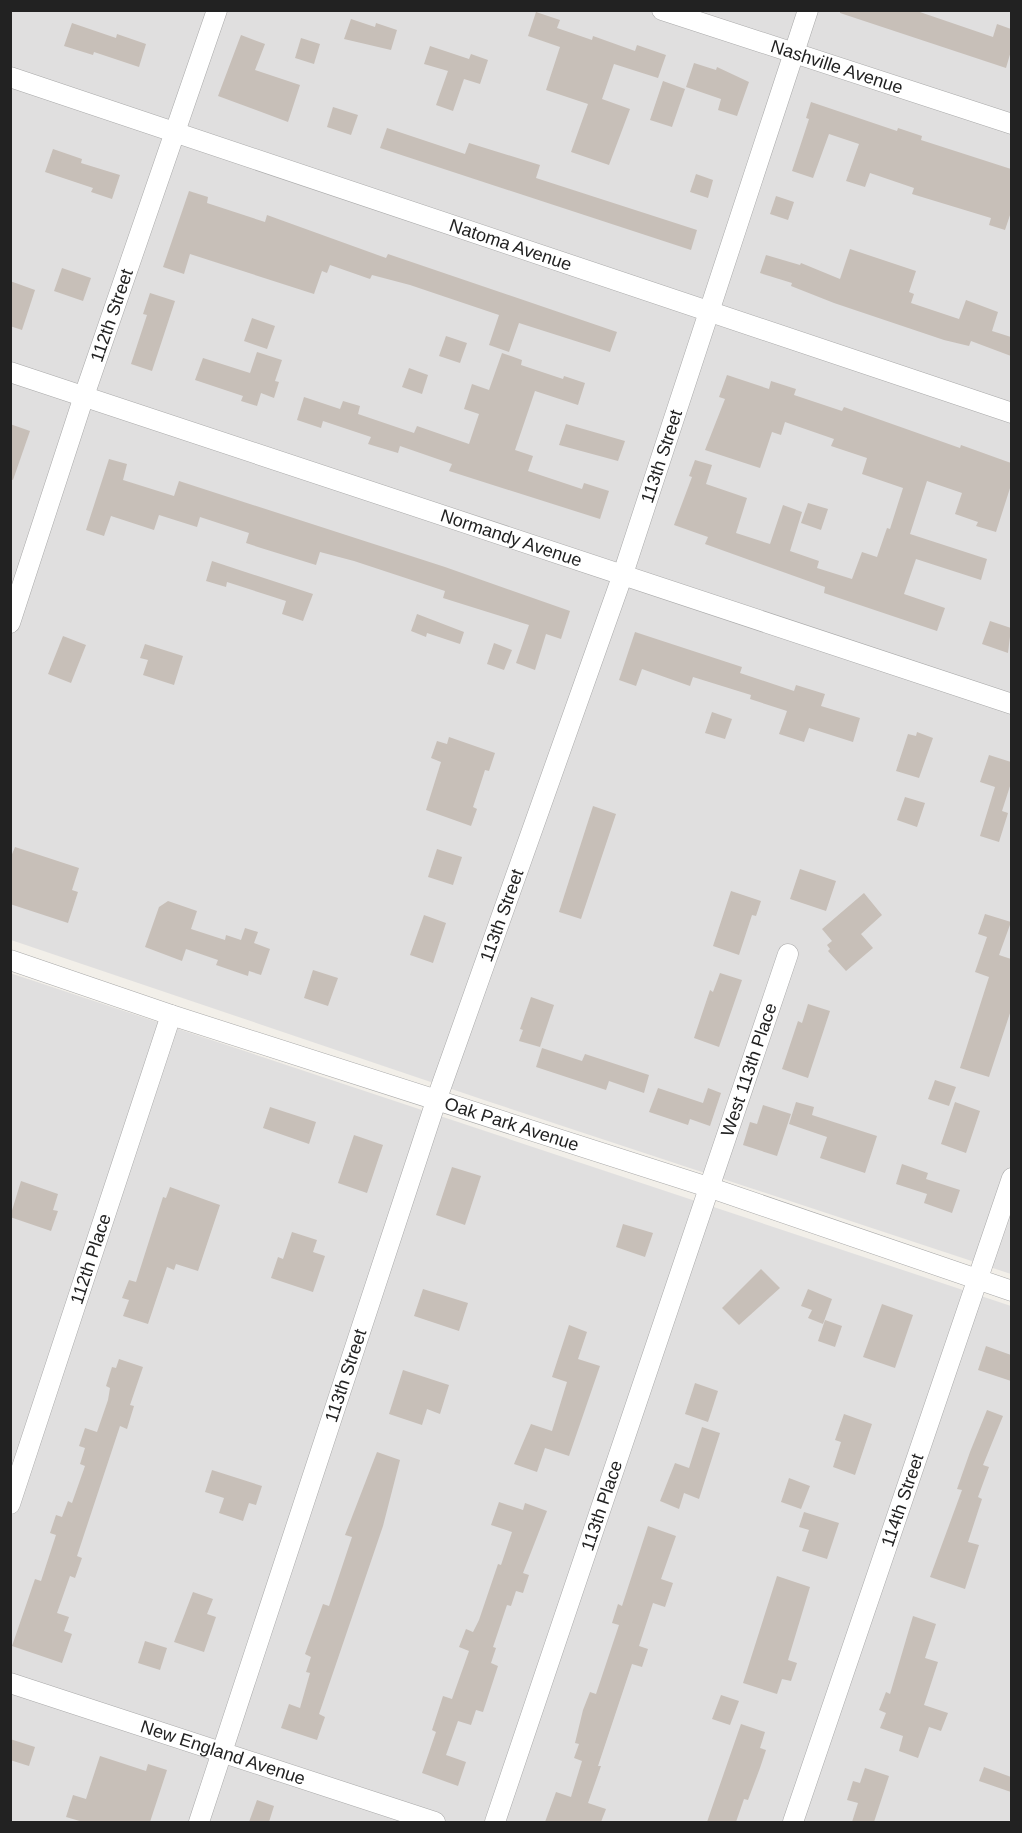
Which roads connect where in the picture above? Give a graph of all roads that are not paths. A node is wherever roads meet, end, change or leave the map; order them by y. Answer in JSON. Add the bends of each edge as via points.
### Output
{"nodes":[{"id":1,"x":217,"y":10,"type":"edge"},
{"id":2,"x":662,"y":10,"type":"edge"},
{"id":3,"x":808,"y":10,"type":"edge"},
{"id":4,"x":794,"y":53,"type":"junction"},
{"id":5,"x":10,"y":77,"type":"edge"},
{"id":6,"x":1011,"y":124,"type":"edge"},
{"id":7,"x":175,"y":131,"type":"junction"},
{"id":8,"x":708,"y":314,"type":"junction"},
{"id":9,"x":10,"y":372,"type":"edge"},
{"id":10,"x":84,"y":396,"type":"junction"},
{"id":11,"x":1011,"y":413,"type":"edge"},
{"id":12,"x":623,"y":574,"type":"junction"},
{"id":13,"x":10,"y":623,"type":"edge"},
{"id":14,"x":1011,"y":704,"type":"edge"},
{"id":15,"x":788,"y":954,"type":"dead end"},
{"id":16,"x":10,"y":960,"type":"edge"},
{"id":17,"x":171,"y":1015,"type":"junction"},
{"id":18,"x":436,"y":1101,"type":"junction"},
{"id":19,"x":1011,"y":1178,"type":"edge"},
{"id":20,"x":711,"y":1188,"type":"junction"},
{"id":21,"x":978,"y":1280,"type":"junction"},
{"id":22,"x":1011,"y":1292,"type":"edge"},
{"id":23,"x":10,"y":1504,"type":"edge"},
{"id":24,"x":10,"y":1683,"type":"edge"},
{"id":25,"x":221,"y":1754,"type":"junction"},
{"id":26,"x":198,"y":1822,"type":"edge"},
{"id":27,"x":435,"y":1822,"type":"edge"},
{"id":28,"x":495,"y":1822,"type":"edge"},
{"id":29,"x":793,"y":1822,"type":"edge"}],
"edges":[{"from":1,"to":7,"type":"street","name":"112th Street"},
{"from":2,"to":4,"type":"street","name":"Nashville Avenue"},
{"from":3,"to":4,"type":"street","name":"113th Street"},
{"from":4,"to":6,"type":"street","name":"Nashville Avenue"},
{"from":4,"to":8,"type":"street","name":"113th Street"},
{"from":5,"to":7,"type":"street","name":"Natoma Avenue"},
{"from":7,"to":8,"type":"street","name":"Natoma Avenue"},
{"from":7,"to":10,"type":"street","name":"112th Street"},
{"from":8,"to":11,"type":"street","name":"Natoma Avenue"},
{"from":8,"to":12,"type":"street","name":"113th Street"},
{"from":9,"to":10,"type":"street","name":"Normandy Avenue"},
{"from":10,"to":12,"type":"street","name":"Normandy Avenue"},
{"from":10,"to":13,"type":"street","name":"112th Street"},
{"from":12,"to":14,"type":"street","name":"Normandy Avenue"},
{"from":12,"to":18,"type":"street","name":"113th Street"},
{"from":15,"to":20,"type":"street","name":"West 113th Place"},
{"from":16,"to":17,"type":"street","name":"Oak Park Avenue"},
{"from":17,"to":18,"type":"street","name":"Oak Park Avenue"},
{"from":17,"to":23,"type":"street","name":"112th Place"},
{"from":18,"to":20,"type":"street","name":"Oak Park Avenue"},
{"from":18,"to":25,"type":"street","name":"113th Street"},
{"from":19,"to":21,"type":"street","name":"114th Street"},
{"from":20,"to":21,"type":"street","name":"Oak Park Avenue"},
{"from":20,"to":28,"type":"street","name":"113th Place"},
{"from":21,"to":22,"type":"street","name":"Oak Park Avenue"},
{"from":21,"to":29,"type":"street","name":"114th Street"},
{"from":24,"to":25,"type":"street","name":"New England Avenue"},
{"from":25,"to":26,"type":"street","name":"113th Street"},
{"from":25,"to":27,"type":"street","name":"New England Avenue"}]}
